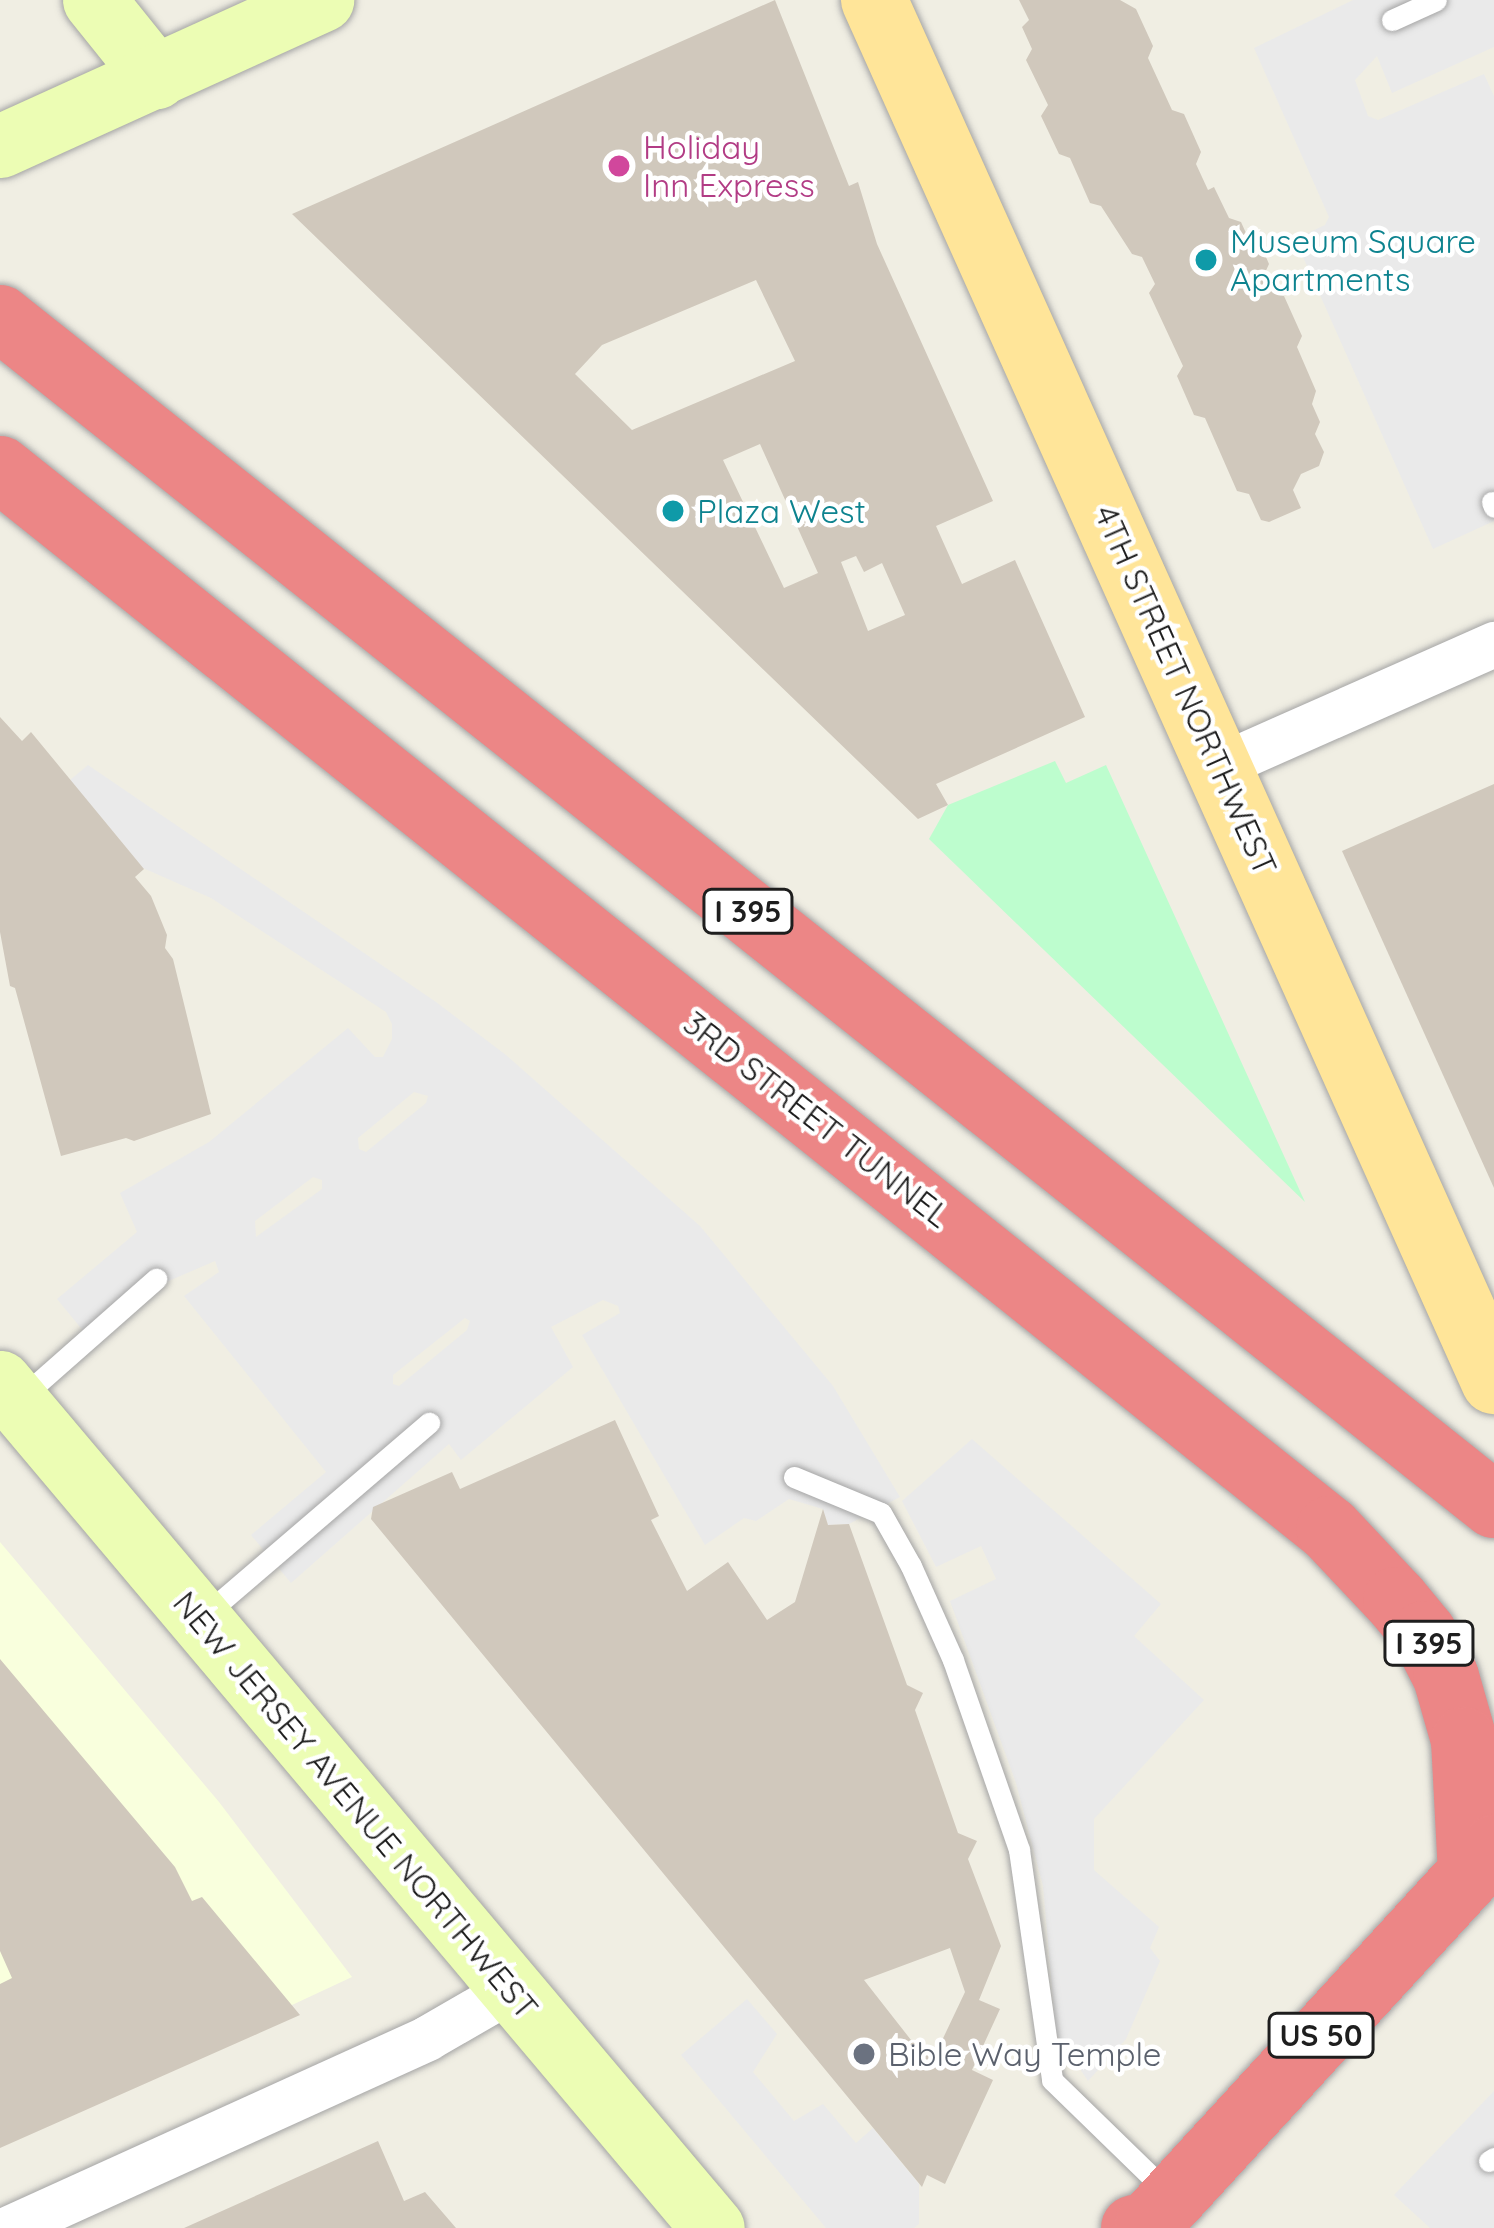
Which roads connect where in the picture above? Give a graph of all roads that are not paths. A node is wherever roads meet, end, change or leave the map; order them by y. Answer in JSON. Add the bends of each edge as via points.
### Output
{"nodes":[{"id":1,"x":94,"y":0,"type":"edge"},
{"id":2,"x":150,"y":0,"type":"edge"},
{"id":3,"x":322,"y":0,"type":"edge"},
{"id":4,"x":874,"y":0,"type":"edge"},
{"id":5,"x":1436,"y":0,"type":"edge"},
{"id":6,"x":1392,"y":20,"type":"dead end"},
{"id":7,"x":156,"y":76,"type":"junction"},
{"id":8,"x":12,"y":141,"type":"edge"},
{"id":9,"x":0,"y":318,"type":"edge"},
{"id":10,"x":0,"y":469,"type":"edge"},
{"id":11,"x":1494,"y":644,"type":"edge"},
{"id":12,"x":1221,"y":765,"type":"junction"},
{"id":13,"x":156,"y":1279,"type":"dead end"},
{"id":14,"x":1494,"y":1381,"type":"edge"},
{"id":15,"x":8,"y":1392,"type":"edge"},
{"id":16,"x":429,"y":1424,"type":"dead end"},
{"id":17,"x":794,"y":1477,"type":"dead end"},
{"id":18,"x":1494,"y":1505,"type":"edge"},
{"id":19,"x":200,"y":1619,"type":"junction"},
{"id":20,"x":1482,"y":1860,"type":"edge"},
{"id":21,"x":510,"y":1990,"type":"junction"},
{"id":22,"x":1151,"y":2220,"type":"edge"},
{"id":23,"x":8,"y":2228,"type":"edge"},
{"id":24,"x":713,"y":2228,"type":"edge"}],
"edges":[{"from":1,"to":7,"type":"main road"},
{"from":2,"to":7,"type":"main road"},
{"from":3,"to":7,"type":"main road"},
{"from":4,"to":12,"type":"main road","name":"4TH STREET NORTHWEST"},
{"from":5,"to":6,"type":"lane"},
{"from":7,"to":8,"type":"main road"},
{"from":9,"to":18,"type":"highway","number":"I 395"},
{"from":10,"to":20,"type":"highway","name":"3RD STREET TUNNEL","number":"I 395","via":[[1329,1529],[1410,1617],[1446,1677]]},
{"from":11,"to":12,"type":"street"},
{"from":12,"to":14,"type":"main road","name":"4TH STREET NORTHWEST"},
{"from":13,"to":15,"type":"lane"},
{"from":15,"to":19,"type":"main road","name":"NEW JERSEY AVENUE NORTHWEST"},
{"from":16,"to":19,"type":"lane"},
{"from":17,"to":22,"type":"lane","via":[[881,1513],[911,1567],[1019,1850],[1052,2080]]},
{"from":19,"to":21,"type":"main road","name":"NEW JERSEY AVENUE NORTHWEST"},
{"from":20,"to":22,"type":"highway","number":"US 50"},
{"from":21,"to":23,"type":"street","via":[[427,2038]]},
{"from":21,"to":24,"type":"main road","name":"NEW JERSEY AVENUE NORTHWEST"}]}
